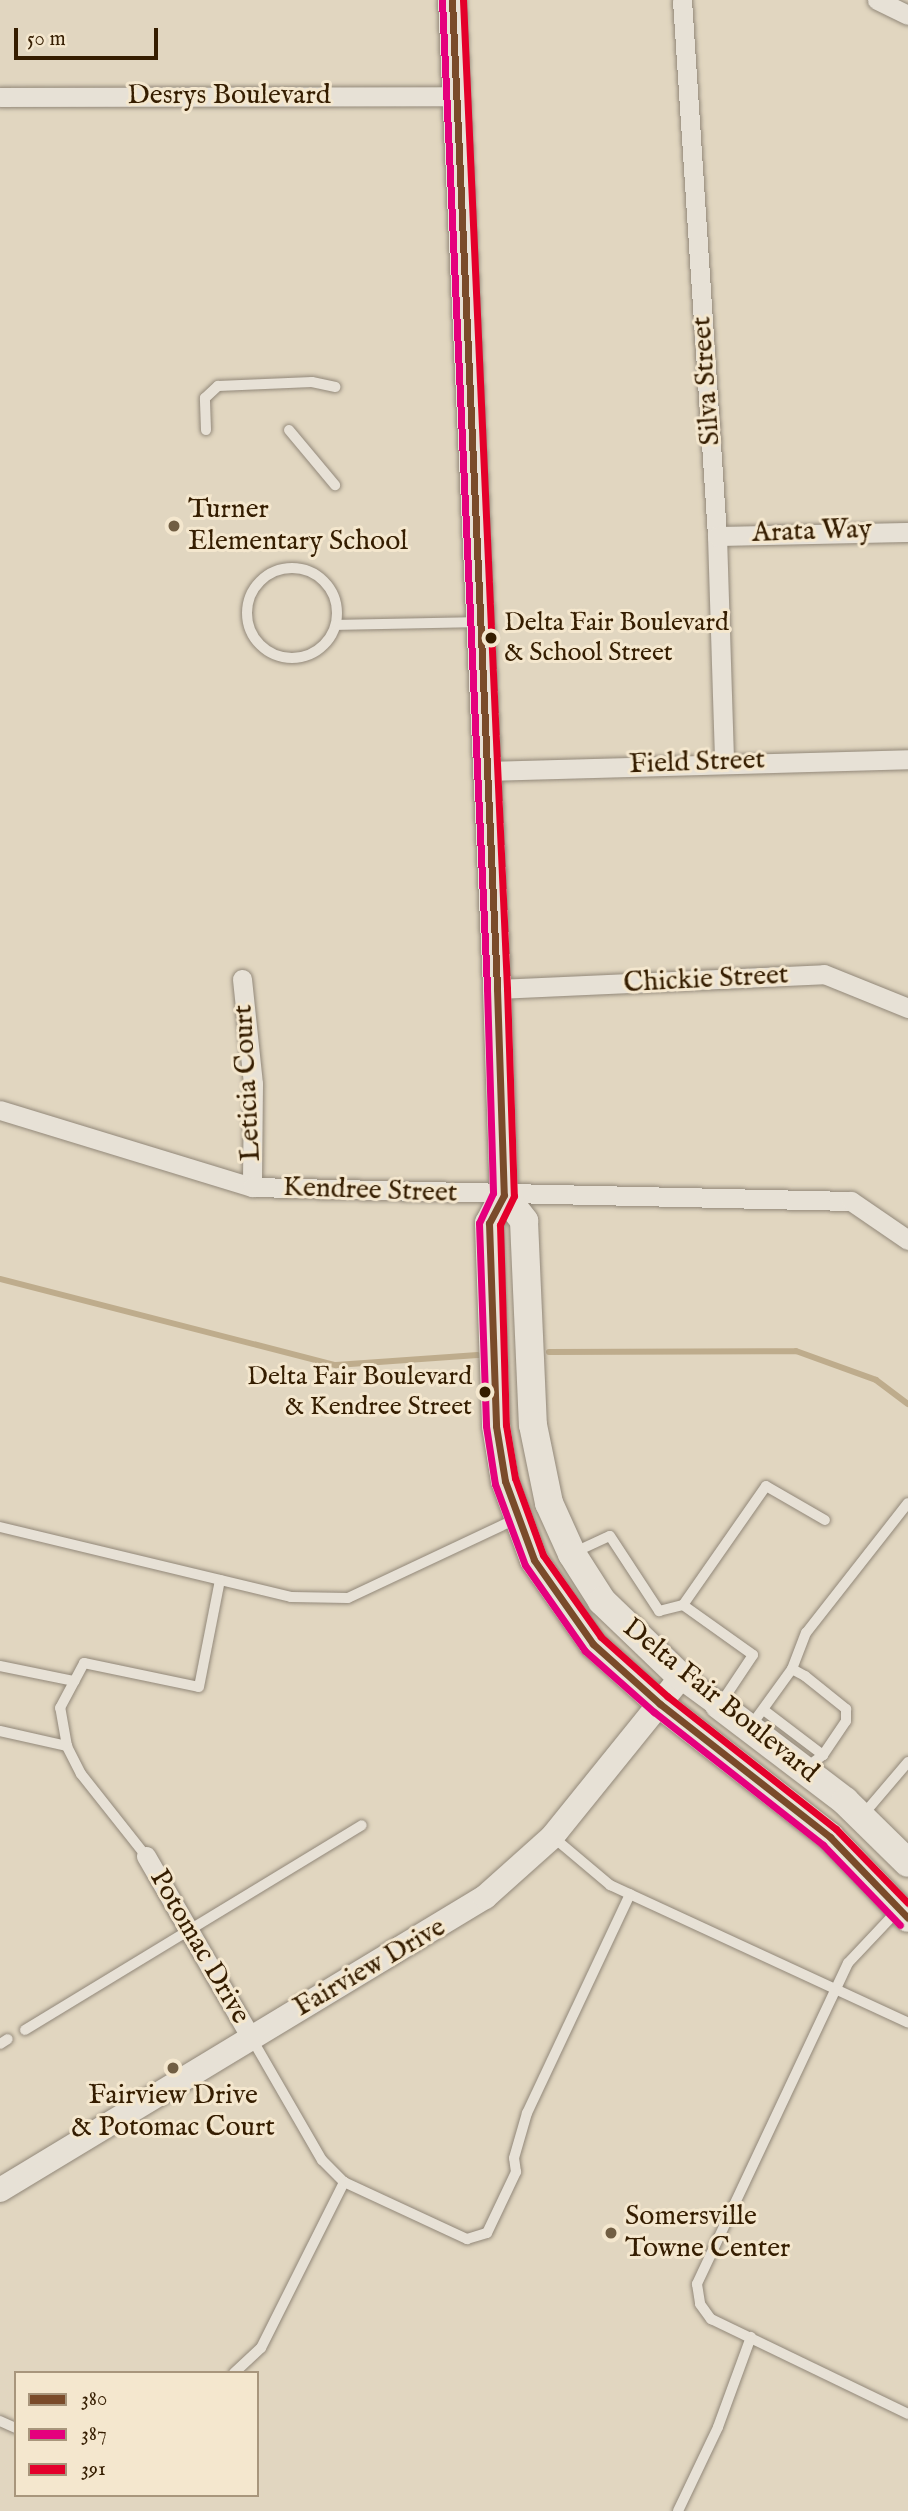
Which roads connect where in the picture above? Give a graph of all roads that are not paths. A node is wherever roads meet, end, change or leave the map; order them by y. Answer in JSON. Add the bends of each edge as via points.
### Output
{"nodes":[{"id":1,"x":452,"y":0,"type":"edge"},
{"id":2,"x":682,"y":0,"type":"edge"},
{"id":3,"x":877,"y":0,"type":"edge"},
{"id":4,"x":908,"y":15,"type":"edge"},
{"id":5,"x":458,"y":96,"type":"junction"},
{"id":6,"x":0,"y":97,"type":"edge"},
{"id":7,"x":335,"y":387,"type":"dead end"},
{"id":8,"x":206,"y":430,"type":"dead end"},
{"id":9,"x":289,"y":430,"type":"dead end"},
{"id":10,"x":335,"y":485,"type":"dead end"},
{"id":11,"x":908,"y":532,"type":"edge"},
{"id":12,"x":716,"y":536,"type":"junction"},
{"id":13,"x":479,"y":622,"type":"junction"},
{"id":14,"x":337,"y":625,"type":"junction"},
{"id":15,"x":908,"y":759,"type":"edge"},
{"id":16,"x":724,"y":762,"type":"junction"},
{"id":17,"x":486,"y":771,"type":"junction"},
{"id":18,"x":242,"y":979,"type":"dead end"},
{"id":19,"x":497,"y":989,"type":"junction"},
{"id":20,"x":908,"y":1008,"type":"edge"},
{"id":21,"x":0,"y":1110,"type":"edge"},
{"id":22,"x":251,"y":1187,"type":"junction"},
{"id":23,"x":504,"y":1195,"type":"junction"},
{"id":24,"x":908,"y":1240,"type":"edge"},
{"id":25,"x":908,"y":1503,"type":"edge"},
{"id":26,"x":516,"y":1519,"type":"junction"},
{"id":27,"x":825,"y":1520,"type":"dead end"},
{"id":28,"x":0,"y":1527,"type":"edge"},
{"id":29,"x":572,"y":1554,"type":"junction"},
{"id":30,"x":220,"y":1580,"type":"junction"},
{"id":31,"x":683,"y":1605,"type":"junction"},
{"id":32,"x":0,"y":1666,"type":"edge"},
{"id":33,"x":792,"y":1669,"type":"junction"},
{"id":34,"x":681,"y":1677,"type":"junction"},
{"id":35,"x":74,"y":1681,"type":"junction"},
{"id":36,"x":660,"y":1704,"type":"junction"},
{"id":37,"x":719,"y":1705,"type":"junction"},
{"id":38,"x":757,"y":1719,"type":"junction"},
{"id":39,"x":0,"y":1731,"type":"edge"},
{"id":40,"x":67,"y":1746,"type":"junction"},
{"id":41,"x":814,"y":1762,"type":"junction"},
{"id":42,"x":908,"y":1762,"type":"edge"},
{"id":43,"x":862,"y":1816,"type":"junction"},
{"id":44,"x":362,"y":1825,"type":"dead end"},
{"id":45,"x":552,"y":1837,"type":"junction"},
{"id":46,"x":146,"y":1856,"type":"joint"},
{"id":47,"x":908,"y":1863,"type":"edge"},
{"id":48,"x":630,"y":1894,"type":"junction"},
{"id":49,"x":904,"y":1913,"type":"edge"},
{"id":50,"x":188,"y":1928,"type":"junction"},
{"id":51,"x":835,"y":1989,"type":"junction"},
{"id":52,"x":908,"y":2023,"type":"edge"},
{"id":53,"x":25,"y":2030,"type":"dead end"},
{"id":54,"x":251,"y":2038,"type":"junction"},
{"id":55,"x":344,"y":2182,"type":"junction"},
{"id":56,"x":0,"y":2190,"type":"edge"},
{"id":57,"x":751,"y":2337,"type":"junction"},
{"id":58,"x":236,"y":2371,"type":"edge"},
{"id":59,"x":908,"y":2414,"type":"edge"},
{"id":60,"x":678,"y":2511,"type":"edge"}],
"edges":[{"from":1,"to":5,"type":"main road","name":"Delta Fair Boulevard"},
{"from":2,"to":12,"type":"street","name":"Silva Street"},
{"from":3,"to":4,"type":"street"},
{"from":5,"to":6,"type":"street","name":"Desrys Boulevard"},
{"from":5,"to":13,"type":"main road","name":"Delta Fair Boulevard"},
{"from":7,"to":8,"type":"lane","via":[[312,382],[218,386],[205,398]]},
{"from":9,"to":10,"type":"lane"},
{"from":11,"to":12,"type":"street","name":"Arata Way","via":[[889,528]]},
{"from":12,"to":16,"type":"street","name":"Silva Street"},
{"from":13,"to":14,"type":"lane"},
{"from":13,"to":17,"type":"main road","name":"Delta Fair Boulevard"},
{"from":14,"to":14,"type":"lane","via":[[322,649],[295,660],[267,653],[249,630],[247,601],[262,577],[289,566],[317,573],[335,596]]},
{"from":15,"to":16,"type":"street","name":"Field Street"},
{"from":16,"to":17,"type":"street","name":"Field Street"},
{"from":17,"to":19,"type":"main road","name":"Delta Fair Boulevard"},
{"from":18,"to":22,"type":"street","name":"Leticia Court","via":[[253,1084]]},
{"from":19,"to":20,"type":"street","name":"Chickie Street","via":[[824,974]]},
{"from":19,"to":23,"type":"main road","name":"Delta Fair Boulevard"},
{"from":21,"to":22,"type":"street","name":"Kendree Street"},
{"from":22,"to":23,"type":"street","name":"Kendree Street"},
{"from":23,"to":24,"type":"street","name":"Kendree Street","via":[[851,1201]]},
{"from":23,"to":26,"type":"main road","name":"Delta Fair Boulevard","via":[[489,1223],[494,1392],[500,1455]]},
{"from":23,"to":29,"type":"main road","name":"Delta Fair Boulevard","via":[[524,1220],[531,1401],[539,1465],[549,1503]]},
{"from":25,"to":33,"type":"lane","via":[[806,1633]]},
{"from":26,"to":30,"type":"lane","via":[[348,1598],[291,1597]]},
{"from":26,"to":36,"type":"main road","name":"Delta Fair Boulevard","via":[[544,1578],[575,1624],[609,1661]]},
{"from":27,"to":31,"type":"lane","via":[[766,1486]]},
{"from":28,"to":30,"type":"lane"},
{"from":29,"to":31,"type":"lane","via":[[610,1536],[659,1611]]},
{"from":29,"to":34,"type":"main road","name":"Delta Fair Boulevard","via":[[616,1619]]},
{"from":30,"to":35,"type":"lane","via":[[199,1687],[84,1663]]},
{"from":31,"to":37,"type":"lane","via":[[752,1655]]},
{"from":32,"to":35,"type":"lane"},
{"from":33,"to":38,"type":"lane"},
{"from":33,"to":41,"type":"lane","via":[[846,1709],[839,1735]]},
{"from":34,"to":36,"type":"street","name":"Fairview Drive"},
{"from":34,"to":37,"type":"street","name":"Delta Fair Boulevard"},
{"from":35,"to":40,"type":"lane","via":[[60,1708]]},
{"from":36,"to":45,"type":"street","name":"Fairview Drive"},
{"from":36,"to":49,"type":"main road","name":"Delta Fair Boulevard","via":[[809,1818]]},
{"from":37,"to":38,"type":"main road","name":"Delta Fair Boulevard"},
{"from":38,"to":41,"type":"main road","name":"Delta Fair Boulevard"},
{"from":39,"to":40,"type":"lane"},
{"from":40,"to":46,"type":"lane","via":[[81,1774]]},
{"from":41,"to":43,"type":"main road","name":"Delta Fair Boulevard"},
{"from":42,"to":43,"type":"lane"},
{"from":43,"to":47,"type":"main road","name":"Delta Fair Boulevard"},
{"from":44,"to":50,"type":"lane"},
{"from":45,"to":48,"type":"lane","via":[[610,1885]]},
{"from":45,"to":54,"type":"street","name":"Fairview Drive","via":[[461,1915]]},
{"from":46,"to":50,"type":"street","name":"Potomac Drive"},
{"from":48,"to":51,"type":"lane"},
{"from":48,"to":55,"type":"lane","via":[[527,2113],[514,2158],[516,2172],[487,2233],[467,2239]]},
{"from":49,"to":51,"type":"lane","via":[[848,1963]]},
{"from":50,"to":53,"type":"lane"},
{"from":50,"to":54,"type":"street","name":"Potomac Drive"},
{"from":51,"to":52,"type":"lane"},
{"from":51,"to":57,"type":"lane","via":[[697,2284],[700,2304],[711,2319]]},
{"from":54,"to":55,"type":"lane","via":[[322,2160]]},
{"from":54,"to":56,"type":"street","name":"Fairview Drive"},
{"from":55,"to":58,"type":"lane","via":[[261,2348]]},
{"from":57,"to":59,"type":"lane"},
{"from":57,"to":60,"type":"lane","via":[[718,2427]]}]}
